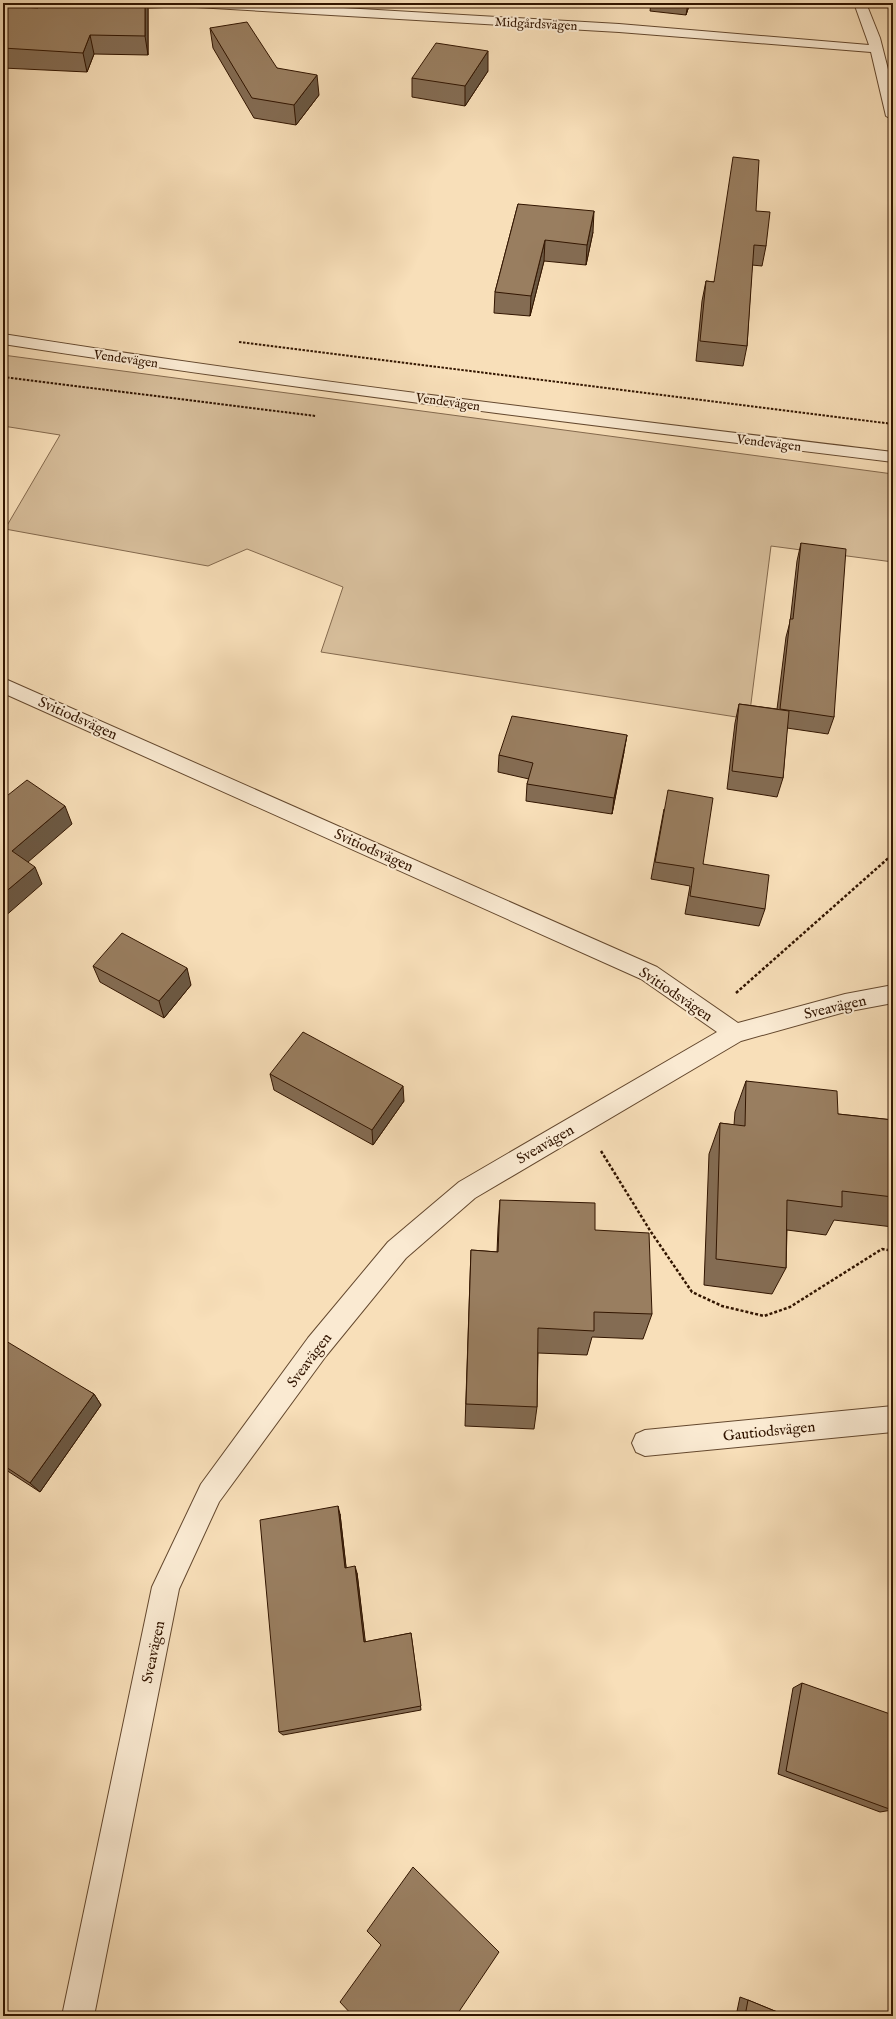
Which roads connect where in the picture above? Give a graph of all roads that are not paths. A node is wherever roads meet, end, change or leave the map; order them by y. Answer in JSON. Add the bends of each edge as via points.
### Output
{"nodes":[{"id":1,"x":164,"y":3,"type":"edge"},
{"id":2,"x":196,"y":3,"type":"edge"},
{"id":3,"x":860,"y":3,"type":"edge"},
{"id":4,"x":102,"y":6,"type":"edge"},
{"id":5,"x":879,"y":42,"type":"junction"},
{"id":6,"x":893,"y":116,"type":"edge"},
{"id":7,"x":3,"y":339,"type":"edge"},
{"id":8,"x":893,"y":457,"type":"edge"},
{"id":9,"x":3,"y":685,"type":"edge"},
{"id":10,"x":893,"y":994,"type":"edge"},
{"id":11,"x":735,"y":1033,"type":"junction"},
{"id":12,"x":893,"y":1419,"type":"edge"},
{"id":13,"x":645,"y":1443,"type":"dead end"},
{"id":14,"x":78,"y":2016,"type":"edge"}],
"edges":[{"from":1,"to":4,"type":"street"},
{"from":2,"to":5,"type":"street","name":"Midgårdsvägen"},
{"from":3,"to":5,"type":"street"},
{"from":5,"to":6,"type":"street"},
{"from":7,"to":8,"type":"street","name":"Vendevägen","via":[[137,360]]},
{"from":9,"to":11,"type":"street","name":"Svitiodsvägen","via":[[649,973]]},
{"from":10,"to":11,"type":"street","name":"Sveavägen","via":[[845,1003]]},
{"from":11,"to":14,"type":"street","name":"Sveavägen","via":[[467,1190],[397,1250],[318,1347],[210,1493],[166,1587]]},
{"from":12,"to":13,"type":"street","name":"Gautiodsvägen"}]}
